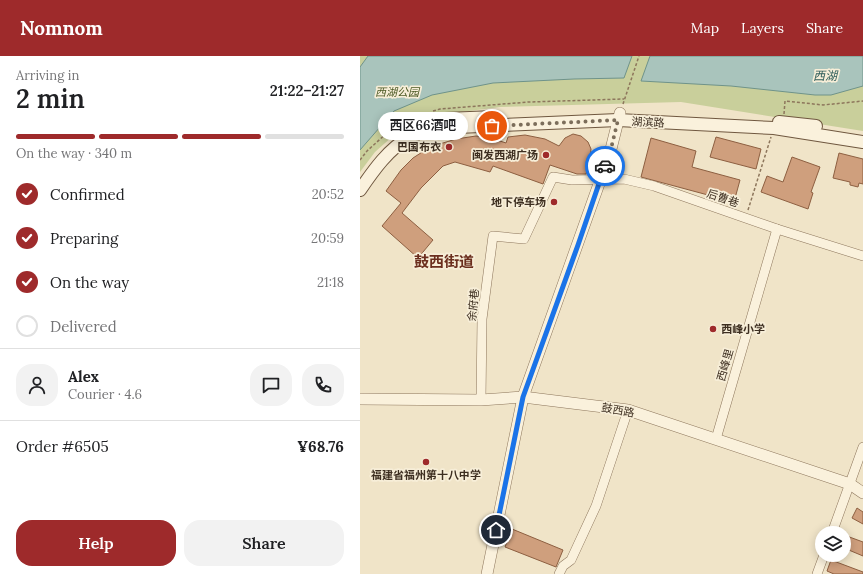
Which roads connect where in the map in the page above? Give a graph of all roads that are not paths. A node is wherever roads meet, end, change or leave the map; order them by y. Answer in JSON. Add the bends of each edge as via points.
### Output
{"nodes":[{"id":1,"x":619,"y":117,"type":"junction"},
{"id":2,"x":863,"y":135,"type":"edge"},
{"id":3,"x":863,"y":142,"type":"edge"},
{"id":4,"x":360,"y":177,"type":"edge"},
{"id":5,"x":572,"y":180,"type":"joint"},
{"id":6,"x":600,"y":180,"type":"junction"},
{"id":7,"x":360,"y":190,"type":"edge"},
{"id":8,"x":777,"y":229,"type":"junction"},
{"id":9,"x":863,"y":256,"type":"edge"},
{"id":10,"x":523,"y":397,"type":"junction"},
{"id":11,"x":360,"y":399,"type":"edge"},
{"id":12,"x":481,"y":400,"type":"junction"},
{"id":13,"x":628,"y":410,"type":"junction"},
{"id":14,"x":716,"y":439,"type":"junction"},
{"id":15,"x":863,"y":447,"type":"edge"},
{"id":16,"x":850,"y":484,"type":"junction"},
{"id":17,"x":863,"y":493,"type":"edge"},
{"id":18,"x":835,"y":526,"type":"edge"},
{"id":19,"x":821,"y":562,"type":"edge"},
{"id":20,"x":487,"y":574,"type":"edge"},
{"id":21,"x":559,"y":574,"type":"edge"},
{"id":22,"x":817,"y":574,"type":"edge"}],
"edges":[{"from":1,"to":2,"type":"main road","name":"湖滨路","via":[[796,123]]},
{"from":1,"to":3,"type":"main road","name":"湖滨路","via":[[774,128]]},
{"from":1,"to":4,"type":"main road","name":"湖滨路","via":[[453,119],[421,124],[384,146]]},
{"from":1,"to":6,"type":"street"},
{"from":1,"to":7,"type":"main road","name":"湖滨路","via":[[434,128],[410,137],[395,147]]},
{"from":5,"to":6,"type":"street","name":"后曹巷"},
{"from":5,"to":12,"type":"street","name":"余府巷","via":[[553,177],[524,239],[493,236],[482,319]]},
{"from":6,"to":8,"type":"street","name":"后曹巷","via":[[624,179],[648,185]]},
{"from":6,"to":10,"type":"street"},
{"from":8,"to":9,"type":"street","name":"后曹巷"},
{"from":8,"to":14,"type":"street","name":"西峰里"},
{"from":10,"to":12,"type":"street","name":"鼓西路"},
{"from":10,"to":13,"type":"street","name":"鼓西路"},
{"from":10,"to":20,"type":"street"},
{"from":11,"to":12,"type":"street","name":"鼓西路"},
{"from":13,"to":14,"type":"street","name":"鼓西路"},
{"from":13,"to":21,"type":"street","via":[[596,506],[571,560],[562,566]]},
{"from":14,"to":16,"type":"street","name":"鼓西路"},
{"from":15,"to":16,"type":"street"},
{"from":16,"to":17,"type":"street","name":"鼓西路"},
{"from":16,"to":18,"type":"street"},
{"from":19,"to":22,"type":"street"}]}
